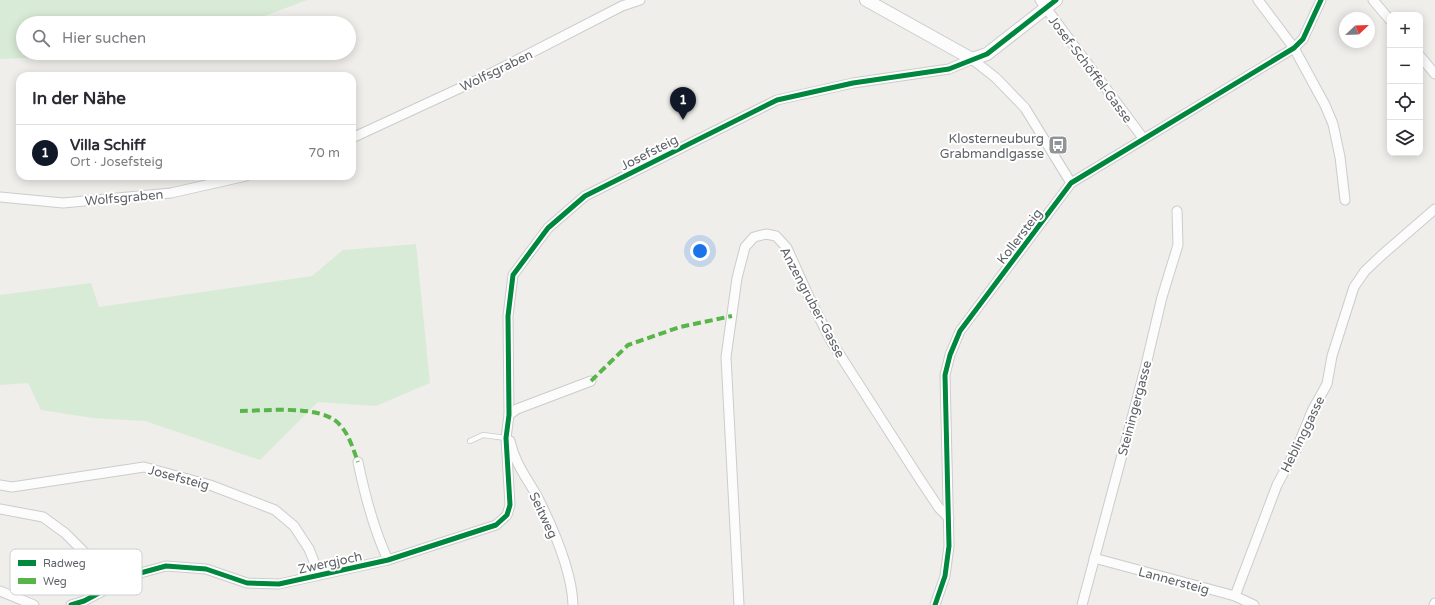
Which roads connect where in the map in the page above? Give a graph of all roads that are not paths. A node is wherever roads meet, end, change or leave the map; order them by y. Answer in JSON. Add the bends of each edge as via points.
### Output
{"nodes":[{"id":1,"x":640,"y":0,"type":"edge"},
{"id":2,"x":866,"y":0,"type":"edge"},
{"id":3,"x":1056,"y":0,"type":"edge"},
{"id":4,"x":1258,"y":0,"type":"edge"},
{"id":5,"x":1321,"y":0,"type":"edge"},
{"id":6,"x":1373,"y":0,"type":"edge"},
{"id":7,"x":1043,"y":4,"type":"edge"},
{"id":8,"x":1387,"y":16,"type":"edge"},
{"id":9,"x":1294,"y":48,"type":"junction"},
{"id":10,"x":972,"y":59,"type":"junction"},
{"id":11,"x":1423,"y":60,"type":"edge"},
{"id":12,"x":1435,"y":74,"type":"edge"},
{"id":13,"x":356,"y":136,"type":"edge"},
{"id":14,"x":1143,"y":138,"type":"junction"},
{"id":15,"x":228,"y":180,"type":"edge"},
{"id":16,"x":1071,"y":183,"type":"junction"},
{"id":17,"x":0,"y":197,"type":"edge"},
{"id":18,"x":1345,"y":200,"type":"dead end"},
{"id":19,"x":1435,"y":209,"type":"edge"},
{"id":20,"x":1177,"y":211,"type":"dead end"},
{"id":21,"x":591,"y":381,"type":"dead end"},
{"id":22,"x":509,"y":415,"type":"junction"},
{"id":23,"x":508,"y":428,"type":"junction"},
{"id":24,"x":506,"y":438,"type":"junction"},
{"id":25,"x":470,"y":441,"type":"dead end"},
{"id":26,"x":358,"y":462,"type":"dead end"},
{"id":27,"x":0,"y":485,"type":"edge"},
{"id":28,"x":0,"y":509,"type":"edge"},
{"id":29,"x":949,"y":518,"type":"junction"},
{"id":30,"x":81,"y":549,"type":"edge"},
{"id":31,"x":1094,"y":558,"type":"junction"},
{"id":32,"x":388,"y":560,"type":"junction"},
{"id":33,"x":142,"y":573,"type":"edge"},
{"id":34,"x":320,"y":574,"type":"junction"},
{"id":35,"x":0,"y":591,"type":"edge"},
{"id":36,"x":97,"y":595,"type":"edge"},
{"id":37,"x":1235,"y":596,"type":"junction"},
{"id":38,"x":84,"y":604,"type":"edge"},
{"id":39,"x":34,"y":605,"type":"edge"},
{"id":40,"x":71,"y":605,"type":"edge"},
{"id":41,"x":573,"y":605,"type":"edge"},
{"id":42,"x":739,"y":605,"type":"edge"},
{"id":43,"x":935,"y":605,"type":"edge"},
{"id":44,"x":1082,"y":605,"type":"edge"},
{"id":45,"x":1254,"y":605,"type":"edge"}],
"edges":[{"from":1,"to":13,"type":"street","name":"Wolfsgraben","via":[[622,6],[486,76]]},
{"from":2,"to":10,"type":"street"},
{"from":3,"to":7,"type":"street"},
{"from":4,"to":9,"type":"street"},
{"from":5,"to":9,"type":"street","name":"Kollersteig","via":[[1303,39]]},
{"from":6,"to":8,"type":"street"},
{"from":7,"to":10,"type":"street","via":[[987,54]]},
{"from":7,"to":14,"type":"street","name":"Josef-Schöffel-Gasse"},
{"from":9,"to":14,"type":"street","name":"Kollersteig"},
{"from":9,"to":18,"type":"street","via":[[1333,124]]},
{"from":10,"to":16,"type":"street","via":[[996,78],[1025,108]]},
{"from":10,"to":22,"type":"street","name":"Josefsteig","via":[[949,69],[853,83],[777,100],[585,196],[548,228],[513,275],[508,316]]},
{"from":11,"to":12,"type":"street"},
{"from":14,"to":16,"type":"street","name":"Kollersteig"},
{"from":15,"to":17,"type":"street","name":"Wolfsgraben","via":[[171,193],[71,202]]},
{"from":16,"to":29,"type":"street","name":"Kollersteig","via":[[960,331],[950,355],[945,375]]},
{"from":19,"to":37,"type":"street","name":"Heblinggasse","via":[[1365,271],[1354,288],[1332,356],[1327,384],[1277,485]]},
{"from":20,"to":31,"type":"street","name":"Steiningergasse","via":[[1178,245]]},
{"from":21,"to":22,"type":"street","via":[[517,409]]},
{"from":22,"to":23,"type":"street","name":"Josefsteig"},
{"from":23,"to":24,"type":"street","name":"Zwergjoch"},
{"from":23,"to":41,"type":"street","name":"Seitweg","via":[[514,458],[538,499],[569,571]]},
{"from":24,"to":25,"type":"lane","via":[[483,435]]},
{"from":24,"to":32,"type":"street","name":"Zwergjoch","via":[[510,505],[507,516],[496,525],[480,531]]},
{"from":26,"to":32,"type":"street","via":[[377,536]]},
{"from":27,"to":34,"type":"street","name":"Josefsteig","via":[[12,487],[144,467],[210,485],[275,510],[294,526]]},
{"from":28,"to":30,"type":"street","via":[[43,517]]},
{"from":29,"to":42,"type":"street","name":"Anzengruber-Gasse","via":[[919,478],[831,341],[787,248],[776,236],[766,234],[754,237],[745,247],[737,278],[726,357]]},
{"from":29,"to":43,"type":"street","name":"Kollersteig","via":[[945,576]]},
{"from":31,"to":37,"type":"street","name":"Lannersteig"},
{"from":31,"to":44,"type":"street","name":"Steiningergasse"},
{"from":32,"to":34,"type":"street","name":"Zwergjoch"},
{"from":33,"to":34,"type":"street","name":"Zwergjoch","via":[[166,566],[206,569],[247,583],[279,584]]},
{"from":35,"to":39,"type":"street"},
{"from":36,"to":38,"type":"street","name":"Zwergjoch"},
{"from":37,"to":45,"type":"street","name":"Lannersteig"},
{"from":38,"to":40,"type":"street","name":"Zwergjoch"}]}
